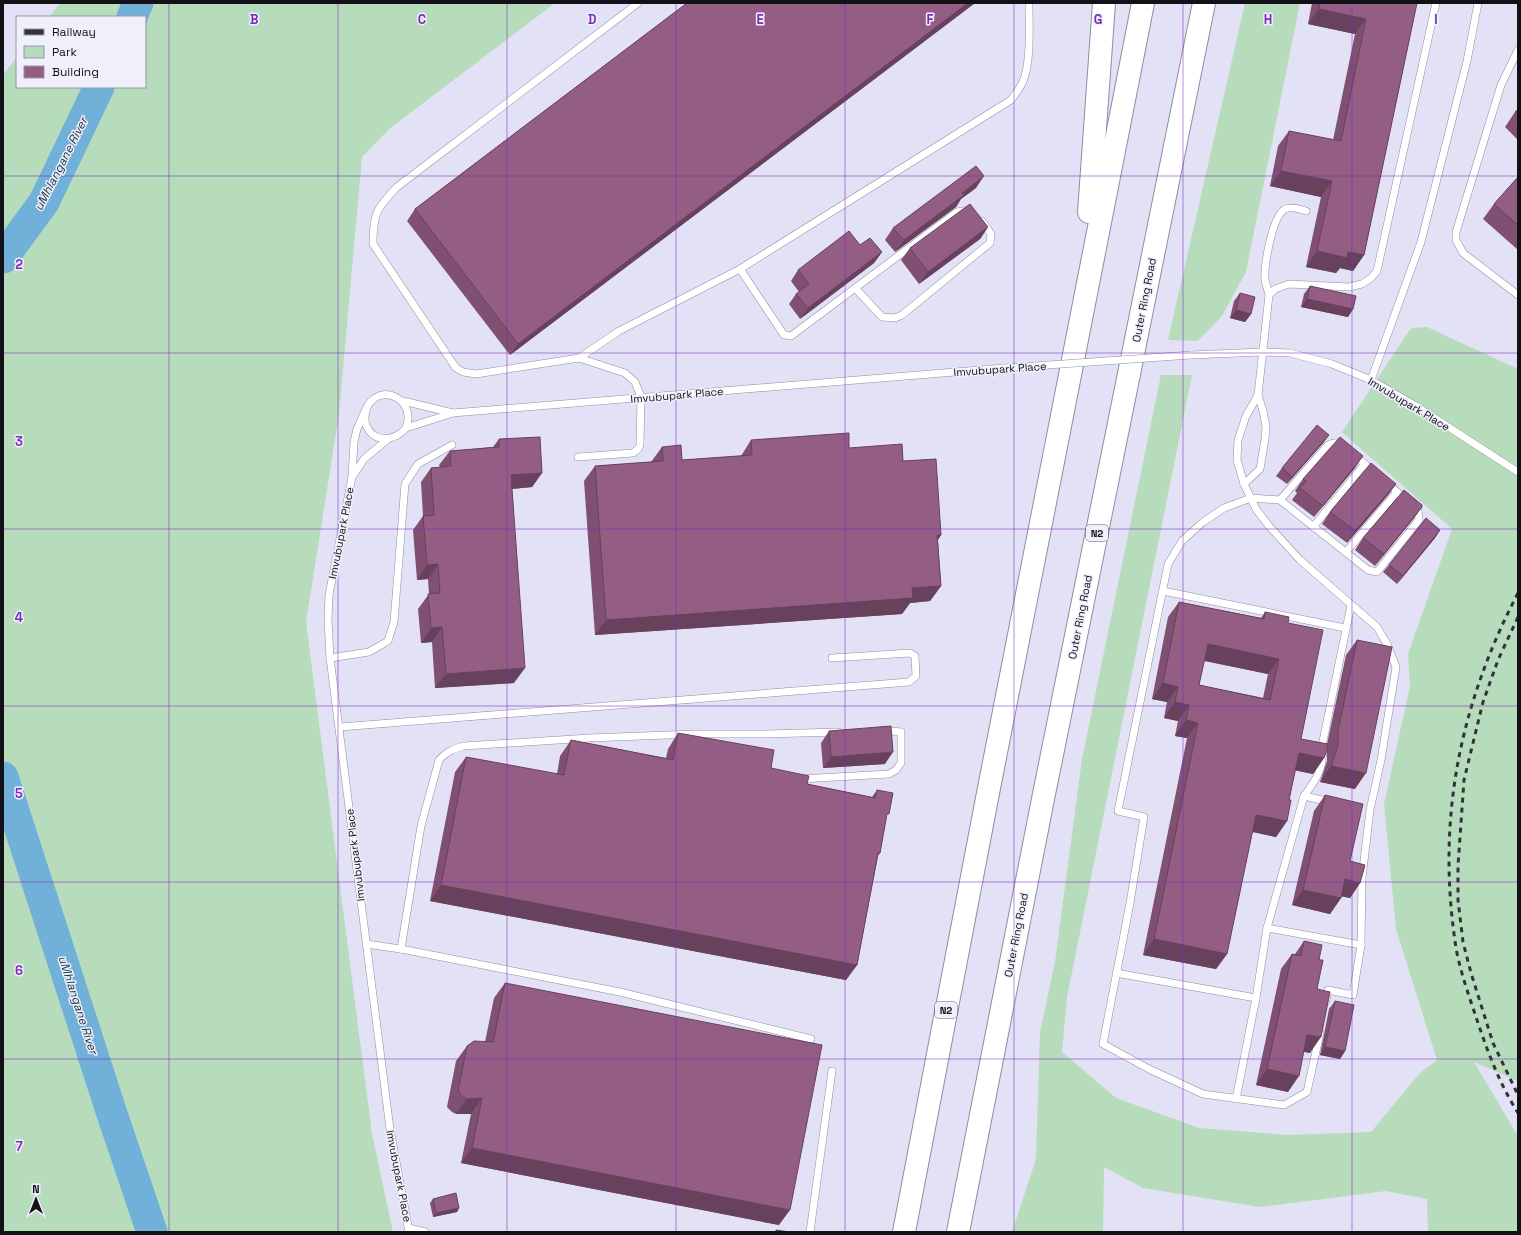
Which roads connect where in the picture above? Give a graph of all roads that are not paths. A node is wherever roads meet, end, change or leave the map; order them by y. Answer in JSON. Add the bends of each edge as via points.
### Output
{"nodes":[{"id":1,"x":638,"y":3,"type":"edge"},
{"id":2,"x":1029,"y":3,"type":"edge"},
{"id":3,"x":1104,"y":3,"type":"edge"},
{"id":4,"x":1143,"y":3,"type":"edge"},
{"id":5,"x":1204,"y":3,"type":"edge"},
{"id":6,"x":1436,"y":3,"type":"edge"},
{"id":7,"x":1478,"y":3,"type":"edge"},
{"id":8,"x":1518,"y":50,"type":"edge"},
{"id":9,"x":1306,"y":211,"type":"dead end"},
{"id":10,"x":740,"y":269,"type":"junction"},
{"id":11,"x":856,"y":289,"type":"junction"},
{"id":12,"x":1269,"y":295,"type":"junction"},
{"id":13,"x":1518,"y":295,"type":"edge"},
{"id":14,"x":1083,"y":307,"type":"junction"},
{"id":15,"x":1262,"y":352,"type":"junction"},
{"id":16,"x":579,"y":358,"type":"junction"},
{"id":17,"x":1371,"y":380,"type":"junction"},
{"id":18,"x":1258,"y":395,"type":"junction"},
{"id":19,"x":642,"y":398,"type":"junction"},
{"id":20,"x":403,"y":401,"type":"junction"},
{"id":21,"x":366,"y":409,"type":"junction"},
{"id":22,"x":453,"y":413,"type":"junction"},
{"id":23,"x":406,"y":428,"type":"junction"},
{"id":24,"x":388,"y":439,"type":"junction"},
{"id":25,"x":452,"y":445,"type":"dead end"},
{"id":26,"x":578,"y":457,"type":"dead end"},
{"id":27,"x":1365,"y":464,"type":"junction"},
{"id":28,"x":1518,"y":472,"type":"edge"},
{"id":29,"x":352,"y":477,"type":"junction"},
{"id":30,"x":1244,"y":484,"type":"junction"},
{"id":31,"x":1397,"y":492,"type":"junction"},
{"id":32,"x":1251,"y":498,"type":"junction"},
{"id":33,"x":1280,"y":500,"type":"junction"},
{"id":34,"x":1313,"y":527,"type":"junction"},
{"id":35,"x":1346,"y":552,"type":"junction"},
{"id":36,"x":1163,"y":591,"type":"junction"},
{"id":37,"x":1351,"y":605,"type":"junction"},
{"id":38,"x":1345,"y":628,"type":"junction"},
{"id":39,"x":330,"y":658,"type":"junction"},
{"id":40,"x":832,"y":658,"type":"dead end"},
{"id":41,"x":340,"y":727,"type":"junction"},
{"id":42,"x":873,"y":731,"type":"edge"},
{"id":43,"x":843,"y":732,"type":"edge"},
{"id":44,"x":791,"y":779,"type":"edge"},
{"id":45,"x":1304,"y":796,"type":"junction"},
{"id":46,"x":1341,"y":804,"type":"edge"},
{"id":47,"x":1267,"y":928,"type":"junction"},
{"id":48,"x":366,"y":944,"type":"junction"},
{"id":49,"x":1361,"y":945,"type":"junction"},
{"id":50,"x":401,"y":949,"type":"junction"},
{"id":51,"x":1116,"y":973,"type":"junction"},
{"id":52,"x":1256,"y":998,"type":"junction"},
{"id":53,"x":1325,"y":1006,"type":"edge"},
{"id":54,"x":1320,"y":1029,"type":"edge"},
{"id":55,"x":811,"y":1039,"type":"dead end"},
{"id":56,"x":832,"y":1071,"type":"dead end"},
{"id":57,"x":1236,"y":1099,"type":"junction"},
{"id":58,"x":409,"y":1230,"type":"edge"},
{"id":59,"x":425,"y":1232,"type":"edge"},
{"id":60,"x":810,"y":1232,"type":"edge"},
{"id":61,"x":904,"y":1232,"type":"edge"},
{"id":62,"x":958,"y":1232,"type":"edge"}],
"edges":[{"from":1,"to":16,"type":"lane","via":[[397,187],[381,204],[373,228],[373,244],[456,368],[476,374]]},
{"from":2,"to":10,"type":"lane","via":[[1028,60],[1019,90],[1010,100]]},
{"from":3,"to":14,"type":"highway"},
{"from":4,"to":14,"type":"highway","number":"N2"},
{"from":5,"to":62,"type":"highway","name":"Outer Ring Road","number":"N2"},
{"from":6,"to":12,"type":"lane","via":[[1377,271],[1362,284],[1349,287],[1289,284],[1275,289]]},
{"from":7,"to":17,"type":"lane","via":[[1467,61],[1421,242]]},
{"from":8,"to":13,"type":"lane","via":[[1501,85],[1456,232],[1456,240],[1463,252]]},
{"from":9,"to":12,"type":"lane","via":[[1286,208],[1275,222],[1267,255],[1265,280]]},
{"from":10,"to":11,"type":"lane","via":[[784,335],[788,336],[794,335]]},
{"from":10,"to":16,"type":"lane","via":[[619,331]]},
{"from":11,"to":11,"type":"lane","via":[[882,317],[895,318],[990,244],[991,234],[977,214],[964,210],[957,212]]},
{"from":12,"to":15,"type":"lane"},
{"from":14,"to":61,"type":"highway","number":"N2"},
{"from":15,"to":17,"type":"lane","name":"Imvubupark Place","via":[[1290,354],[1332,364]]},
{"from":15,"to":18,"type":"lane"},
{"from":15,"to":19,"type":"lane","name":"Imvubupark Place","bridge":true,"via":[[1004,368]]},
{"from":16,"to":19,"type":"lane","via":[[625,373],[635,382]]},
{"from":17,"to":28,"type":"lane","name":"Imvubupark Place"},
{"from":18,"to":30,"type":"lane","via":[[1246,416],[1238,440],[1237,460]]},
{"from":18,"to":30,"type":"lane","via":[[1266,426],[1264,447],[1260,469]]},
{"from":19,"to":22,"type":"lane","name":"Imvubupark Place"},
{"from":19,"to":26,"type":"lane","via":[[640,445],[636,451]]},
{"from":20,"to":21,"type":"lane","name":"Imvubupark Place","via":[[390,395],[382,395]]},
{"from":20,"to":22,"type":"lane","name":"Imvubupark Place"},
{"from":20,"to":23,"type":"lane","via":[[409,414]]},
{"from":21,"to":24,"type":"lane","via":[[369,430],[374,435]]},
{"from":21,"to":29,"type":"lane","name":"Imvubupark Place","via":[[356,429]]},
{"from":22,"to":23,"type":"lane","name":"Imvubupark Place"},
{"from":23,"to":24,"type":"lane","name":"Imvubupark Place","via":[[395,438]]},
{"from":24,"to":29,"type":"lane","name":"Imvubupark Place","via":[[364,459]]},
{"from":25,"to":39,"type":"lane","via":[[418,464],[404,484],[394,622],[388,641],[369,652]]},
{"from":27,"to":31,"type":"lane"},
{"from":27,"to":33,"type":"lane","via":[[1340,443],[1328,445]]},
{"from":27,"to":34,"type":"lane"},
{"from":29,"to":39,"type":"lane","name":"Imvubupark Place","via":[[330,595]]},
{"from":30,"to":32,"type":"lane"},
{"from":31,"to":35,"type":"lane"},
{"from":31,"to":35,"type":"lane","via":[[1418,511],[1419,520],[1380,570],[1368,570]]},
{"from":32,"to":33,"type":"lane"},
{"from":32,"to":36,"type":"lane","via":[[1224,508],[1182,541],[1168,564]]},
{"from":32,"to":37,"type":"lane","via":[[1269,526],[1300,560]]},
{"from":33,"to":34,"type":"lane"},
{"from":34,"to":35,"type":"lane"},
{"from":36,"to":38,"type":"lane"},
{"from":36,"to":51,"type":"lane","via":[[1118,811],[1144,817]]},
{"from":37,"to":38,"type":"lane"},
{"from":37,"to":49,"type":"lane","via":[[1377,627],[1396,667],[1381,760],[1366,810]]},
{"from":38,"to":45,"type":"lane","via":[[1322,746],[1323,756],[1317,778]]},
{"from":39,"to":41,"type":"lane","name":"Imvubupark Place"},
{"from":40,"to":41,"type":"lane","via":[[910,653],[915,656],[916,676],[909,682]]},
{"from":41,"to":48,"type":"lane","name":"Imvubupark Place"},
{"from":42,"to":44,"type":"lane","via":[[901,732],[901,763],[890,774]]},
{"from":43,"to":50,"type":"lane","via":[[589,738],[464,746],[445,753],[439,760],[422,826]]},
{"from":45,"to":46,"type":"lane"},
{"from":45,"to":47,"type":"lane"},
{"from":47,"to":49,"type":"lane"},
{"from":47,"to":52,"type":"lane"},
{"from":48,"to":50,"type":"lane"},
{"from":48,"to":58,"type":"lane","name":"Imvubupark Place","via":[[390,1129]]},
{"from":49,"to":53,"type":"lane","via":[[1353,995],[1328,990]]},
{"from":50,"to":55,"type":"lane","via":[[620,992]]},
{"from":51,"to":52,"type":"lane"},
{"from":51,"to":57,"type":"lane","via":[[1103,1044],[1203,1094]]},
{"from":52,"to":57,"type":"lane"},
{"from":54,"to":57,"type":"lane","via":[[1307,1092],[1284,1105]]},
{"from":56,"to":60,"type":"lane"},
{"from":58,"to":59,"type":"lane"}]}
